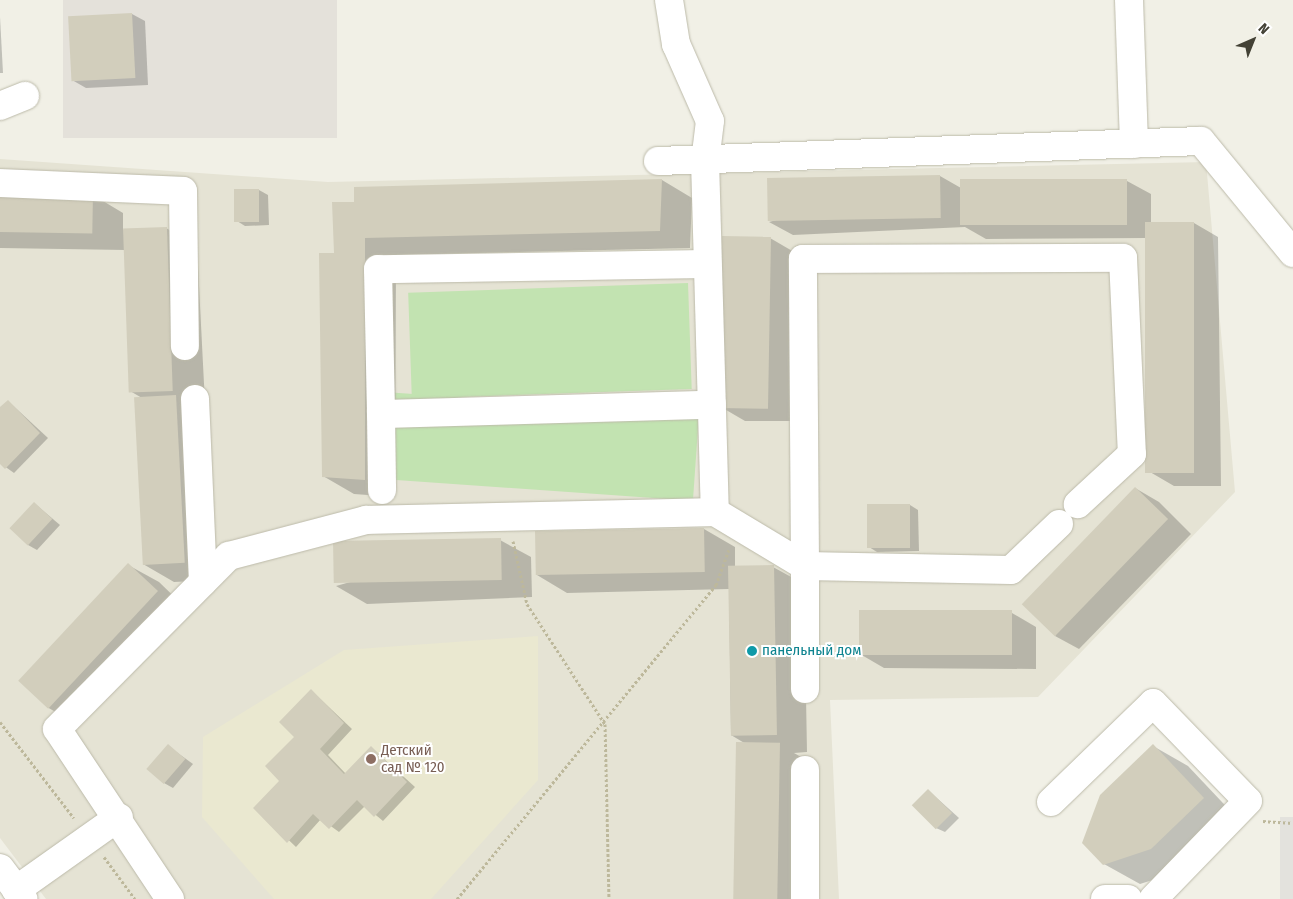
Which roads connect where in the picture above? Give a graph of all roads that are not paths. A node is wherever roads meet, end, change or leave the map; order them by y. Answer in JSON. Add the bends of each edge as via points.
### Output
{"nodes":[{"id":1,"x":669,"y":0,"type":"edge"},
{"id":2,"x":1129,"y":0,"type":"edge"},
{"id":3,"x":25,"y":96,"type":"dead end"},
{"id":4,"x":0,"y":106,"type":"edge"},
{"id":5,"x":1134,"y":144,"type":"junction"},
{"id":6,"x":704,"y":160,"type":"junction"},
{"id":7,"x":658,"y":161,"type":"dead end"},
{"id":8,"x":0,"y":184,"type":"edge"},
{"id":9,"x":1293,"y":253,"type":"edge"},
{"id":10,"x":707,"y":264,"type":"junction"},
{"id":11,"x":185,"y":346,"type":"dead end"},
{"id":12,"x":195,"y":399,"type":"dead end"},
{"id":13,"x":712,"y":405,"type":"junction"},
{"id":14,"x":381,"y":414,"type":"junction"},
{"id":15,"x":382,"y":490,"type":"dead end"},
{"id":16,"x":1078,"y":504,"type":"dead end"},
{"id":17,"x":714,"y":512,"type":"junction"},
{"id":18,"x":1059,"y":524,"type":"dead end"},
{"id":19,"x":805,"y":566,"type":"junction"},
{"id":20,"x":203,"y":582,"type":"junction"},
{"id":21,"x":805,"y":689,"type":"dead end"},
{"id":22,"x":805,"y":770,"type":"dead end"},
{"id":23,"x":1051,"y":802,"type":"dead end"},
{"id":24,"x":119,"y":816,"type":"junction"},
{"id":25,"x":0,"y":868,"type":"edge"},
{"id":26,"x":20,"y":894,"type":"edge"},
{"id":27,"x":170,"y":899,"type":"edge"},
{"id":28,"x":805,"y":899,"type":"edge"},
{"id":29,"x":1104,"y":899,"type":"edge"},
{"id":30,"x":1128,"y":899,"type":"edge"},
{"id":31,"x":1153,"y":899,"type":"edge"}],
"edges":[{"from":1,"to":6,"type":"street","via":[[676,44],[710,121]]},
{"from":2,"to":5,"type":"street"},
{"from":3,"to":4,"type":"street"},
{"from":5,"to":6,"type":"street"},
{"from":5,"to":9,"type":"street","via":[[1201,141]]},
{"from":6,"to":7,"type":"street"},
{"from":6,"to":10,"type":"street"},
{"from":8,"to":11,"type":"street","via":[[183,191]]},
{"from":10,"to":13,"type":"street"},
{"from":10,"to":14,"type":"street","via":[[378,269]]},
{"from":12,"to":20,"type":"street"},
{"from":13,"to":14,"type":"street"},
{"from":13,"to":17,"type":"street"},
{"from":14,"to":15,"type":"street"},
{"from":16,"to":19,"type":"street","via":[[1132,454],[1123,258],[803,259]]},
{"from":17,"to":19,"type":"street"},
{"from":17,"to":20,"type":"street","via":[[366,520],[229,556]]},
{"from":18,"to":19,"type":"street","via":[[1011,570]]},
{"from":19,"to":21,"type":"street"},
{"from":20,"to":24,"type":"street","via":[[57,729]]},
{"from":22,"to":28,"type":"street"},
{"from":23,"to":31,"type":"street","via":[[1153,703],[1248,800]]},
{"from":24,"to":26,"type":"street"},
{"from":24,"to":27,"type":"street"},
{"from":25,"to":26,"type":"street"},
{"from":29,"to":30,"type":"street"}]}
